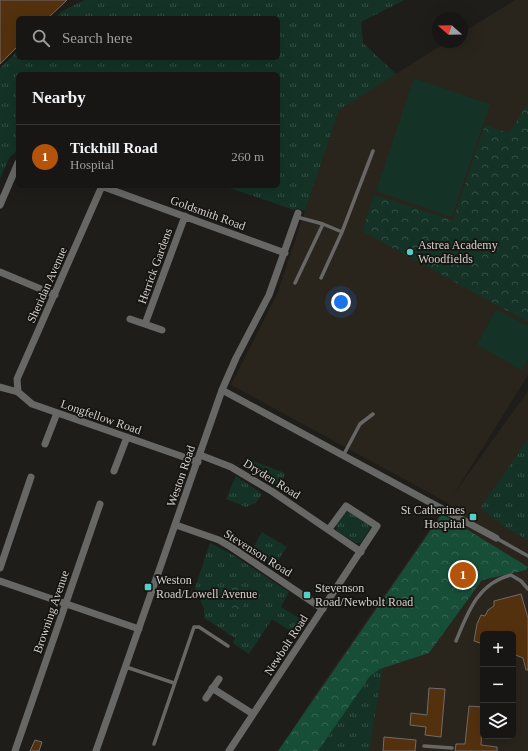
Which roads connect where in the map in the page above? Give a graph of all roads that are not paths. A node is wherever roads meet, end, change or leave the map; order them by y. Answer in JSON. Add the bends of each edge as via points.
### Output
{"nodes":[{"id":1,"x":373,"y":151,"type":"dead end"},
{"id":2,"x":16,"y":168,"type":"edge"},
{"id":3,"x":100,"y":188,"type":"edge"},
{"id":4,"x":107,"y":188,"type":"edge"},
{"id":5,"x":0,"y":205,"type":"edge"},
{"id":6,"x":298,"y":215,"type":"joint"},
{"id":7,"x":185,"y":216,"type":"junction"},
{"id":8,"x":323,"y":224,"type":"junction"},
{"id":9,"x":342,"y":232,"type":"junction"},
{"id":10,"x":285,"y":253,"type":"junction"},
{"id":11,"x":0,"y":272,"type":"edge"},
{"id":12,"x":321,"y":278,"type":"dead end"},
{"id":13,"x":295,"y":283,"type":"dead end"},
{"id":14,"x":56,"y":295,"type":"junction"},
{"id":15,"x":130,"y":319,"type":"dead end"},
{"id":16,"x":145,"y":324,"type":"junction"},
{"id":17,"x":162,"y":330,"type":"dead end"},
{"id":18,"x":0,"y":387,"type":"edge"},
{"id":19,"x":222,"y":390,"type":"junction"},
{"id":20,"x":18,"y":392,"type":"junction"},
{"id":21,"x":57,"y":413,"type":"junction"},
{"id":22,"x":373,"y":414,"type":"dead end"},
{"id":23,"x":127,"y":437,"type":"junction"},
{"id":24,"x":45,"y":444,"type":"dead end"},
{"id":25,"x":344,"y":454,"type":"junction"},
{"id":26,"x":199,"y":459,"type":"junction"},
{"id":27,"x":114,"y":471,"type":"dead end"},
{"id":28,"x":31,"y":477,"type":"dead end"},
{"id":29,"x":100,"y":504,"type":"dead end"},
{"id":30,"x":176,"y":525,"type":"junction"},
{"id":31,"x":329,"y":529,"type":"junction"},
{"id":32,"x":496,"y":538,"type":"joint"},
{"id":33,"x":361,"y":552,"type":"junction"},
{"id":34,"x":528,"y":556,"type":"edge"},
{"id":35,"x":0,"y":568,"type":"edge"},
{"id":36,"x":0,"y":581,"type":"edge"},
{"id":37,"x":528,"y":589,"type":"edge"},
{"id":38,"x":66,"y":604,"type":"junction"},
{"id":39,"x":323,"y":609,"type":"junction"},
{"id":40,"x":139,"y":629,"type":"junction"},
{"id":41,"x":456,"y":641,"type":"dead end"},
{"id":42,"x":228,"y":646,"type":"dead end"},
{"id":43,"x":126,"y":667,"type":"junction"},
{"id":44,"x":218,"y":679,"type":"dead end"},
{"id":45,"x":174,"y":683,"type":"junction"},
{"id":46,"x":212,"y":688,"type":"junction"},
{"id":47,"x":206,"y":698,"type":"dead end"},
{"id":48,"x":253,"y":714,"type":"junction"},
{"id":49,"x":154,"y":744,"type":"dead end"},
{"id":50,"x":424,"y":746,"type":"dead end"},
{"id":51,"x":452,"y":748,"type":"dead end"},
{"id":52,"x":433,"y":749,"type":"edge"},
{"id":53,"x":15,"y":751,"type":"edge"},
{"id":54,"x":96,"y":751,"type":"edge"},
{"id":55,"x":229,"y":751,"type":"edge"}],
"edges":[{"from":1,"to":9,"type":"lane"},
{"from":2,"to":5,"type":"street"},
{"from":3,"to":14,"type":"street","name":"Sheridan Avenue"},
{"from":4,"to":7,"type":"street","name":"Goldsmith Road"},
{"from":6,"to":8,"type":"lane"},
{"from":6,"to":10,"type":"street","name":"Weston Road"},
{"from":7,"to":10,"type":"street","name":"Goldsmith Road"},
{"from":7,"to":16,"type":"street","name":"Herrick Gardens"},
{"from":8,"to":9,"type":"lane"},
{"from":8,"to":13,"type":"lane"},
{"from":9,"to":12,"type":"lane"},
{"from":10,"to":19,"type":"street","name":"Weston Road","via":[[269,295]]},
{"from":11,"to":14,"type":"street"},
{"from":14,"to":20,"type":"street","name":"Sheridan Avenue","via":[[17,379]]},
{"from":15,"to":16,"type":"street"},
{"from":16,"to":17,"type":"street"},
{"from":18,"to":20,"type":"street","name":"Longfellow Road"},
{"from":19,"to":25,"type":"street"},
{"from":19,"to":26,"type":"street","name":"Weston Road"},
{"from":20,"to":21,"type":"street","name":"Longfellow Road","via":[[32,404]]},
{"from":21,"to":23,"type":"street","name":"Longfellow Road"},
{"from":21,"to":24,"type":"street"},
{"from":22,"to":25,"type":"lane","via":[[360,424]]},
{"from":23,"to":26,"type":"street","name":"Longfellow Road"},
{"from":23,"to":27,"type":"street"},
{"from":25,"to":32,"type":"street"},
{"from":26,"to":30,"type":"street","name":"Weston Road"},
{"from":26,"to":31,"type":"street","name":"Dryden Road","via":[[231,467]]},
{"from":28,"to":35,"type":"street"},
{"from":29,"to":38,"type":"street","name":"Browning Avenue"},
{"from":30,"to":39,"type":"street","name":"Stevenson Road","via":[[219,540]]},
{"from":30,"to":40,"type":"street","name":"Weston Road"},
{"from":31,"to":33,"type":"street","name":"Dryden Road"},
{"from":31,"to":33,"type":"street","via":[[346,506],[376,525]]},
{"from":32,"to":34,"type":"lane"},
{"from":33,"to":39,"type":"street","name":"Newbolt Road"},
{"from":36,"to":38,"type":"street"},
{"from":37,"to":41,"type":"lane","via":[[511,575],[487,586],[473,604]]},
{"from":38,"to":40,"type":"street"},
{"from":38,"to":53,"type":"street","name":"Browning Avenue"},
{"from":39,"to":48,"type":"street","name":"Newbolt Road"},
{"from":40,"to":43,"type":"street","name":"Weston Road"},
{"from":42,"to":45,"type":"lane","via":[[199,627],[194,627]]},
{"from":43,"to":45,"type":"lane"},
{"from":43,"to":54,"type":"street","name":"Weston Road"},
{"from":44,"to":46,"type":"street"},
{"from":45,"to":49,"type":"lane"},
{"from":46,"to":47,"type":"street"},
{"from":46,"to":48,"type":"street"},
{"from":48,"to":55,"type":"street","name":"Newbolt Road"},
{"from":50,"to":52,"type":"lane"},
{"from":51,"to":52,"type":"lane"}]}
